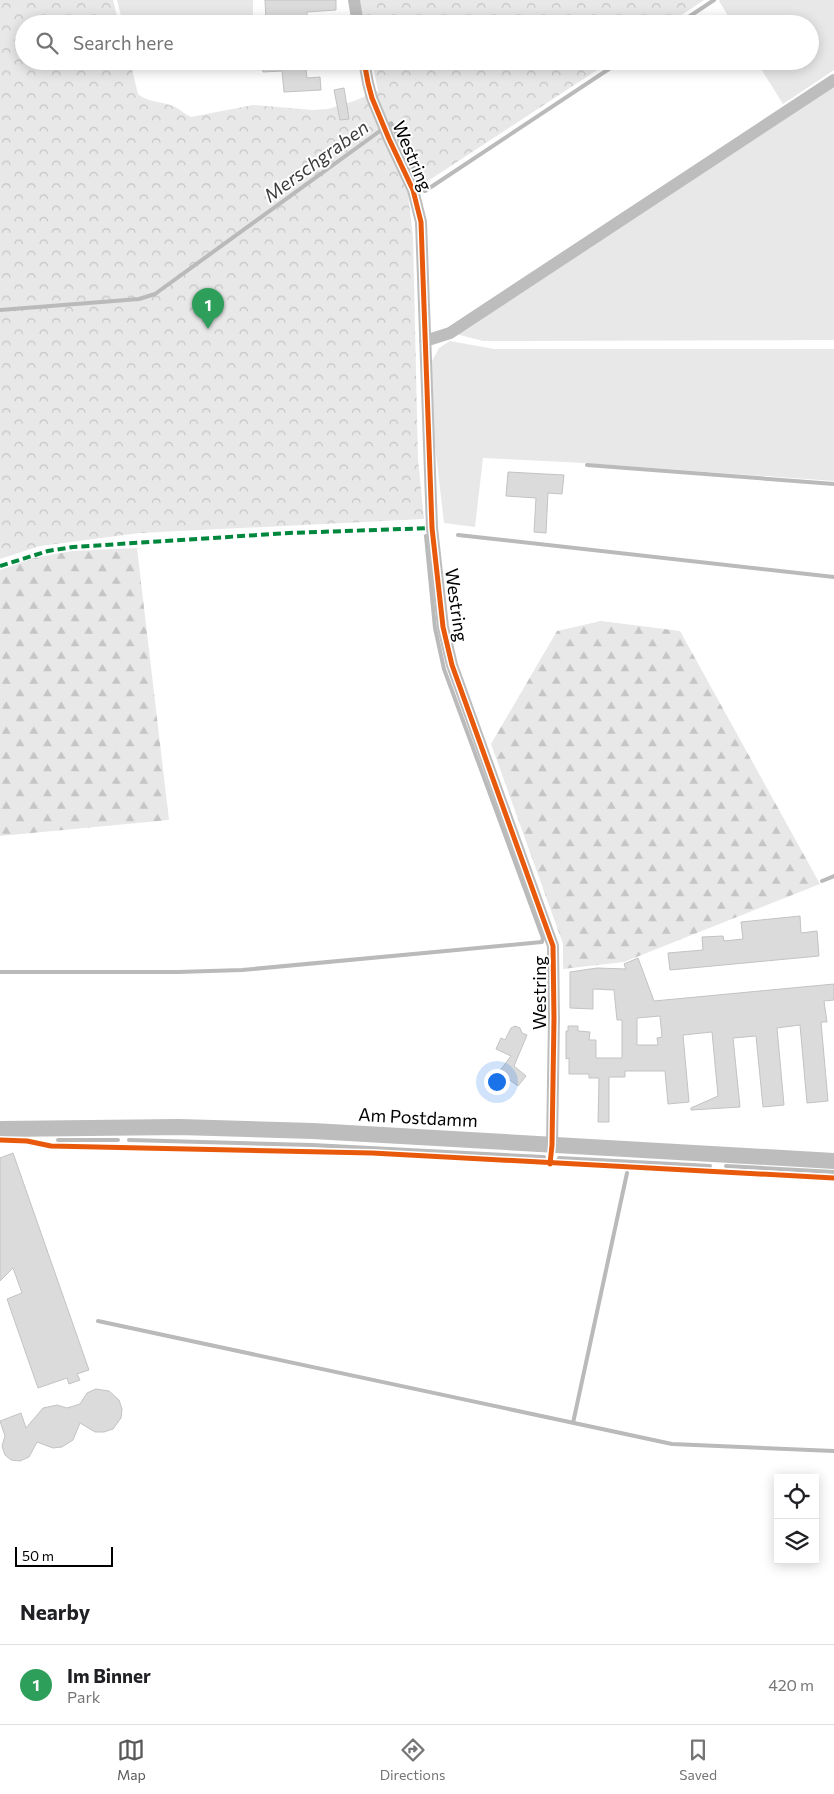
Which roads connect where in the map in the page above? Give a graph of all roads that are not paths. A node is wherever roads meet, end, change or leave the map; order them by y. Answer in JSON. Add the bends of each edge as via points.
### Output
{"nodes":[{"id":1,"x":354,"y":0,"type":"edge"},
{"id":2,"x":356,"y":15,"type":"edge"},
{"id":3,"x":366,"y":70,"type":"edge"},
{"id":4,"x":834,"y":80,"type":"edge"},
{"id":5,"x":425,"y":341,"type":"junction"},
{"id":6,"x":0,"y":1130,"type":"edge"},
{"id":7,"x":552,"y":1145,"type":"junction"},
{"id":8,"x":834,"y":1161,"type":"edge"}],
"edges":[{"from":1,"to":2,"type":"street"},
{"from":3,"to":5,"type":"street","name":"Westring","via":[[372,98],[418,205]]},
{"from":4,"to":5,"type":"street","via":[[450,333]]},
{"from":5,"to":7,"type":"street","name":"Westring","via":[[432,528],[443,627],[452,665],[553,946]]},
{"from":6,"to":7,"type":"street","name":"Am Postdamm","via":[[198,1128],[313,1131]]},
{"from":7,"to":8,"type":"street","name":"Am Postdamm"}]}
